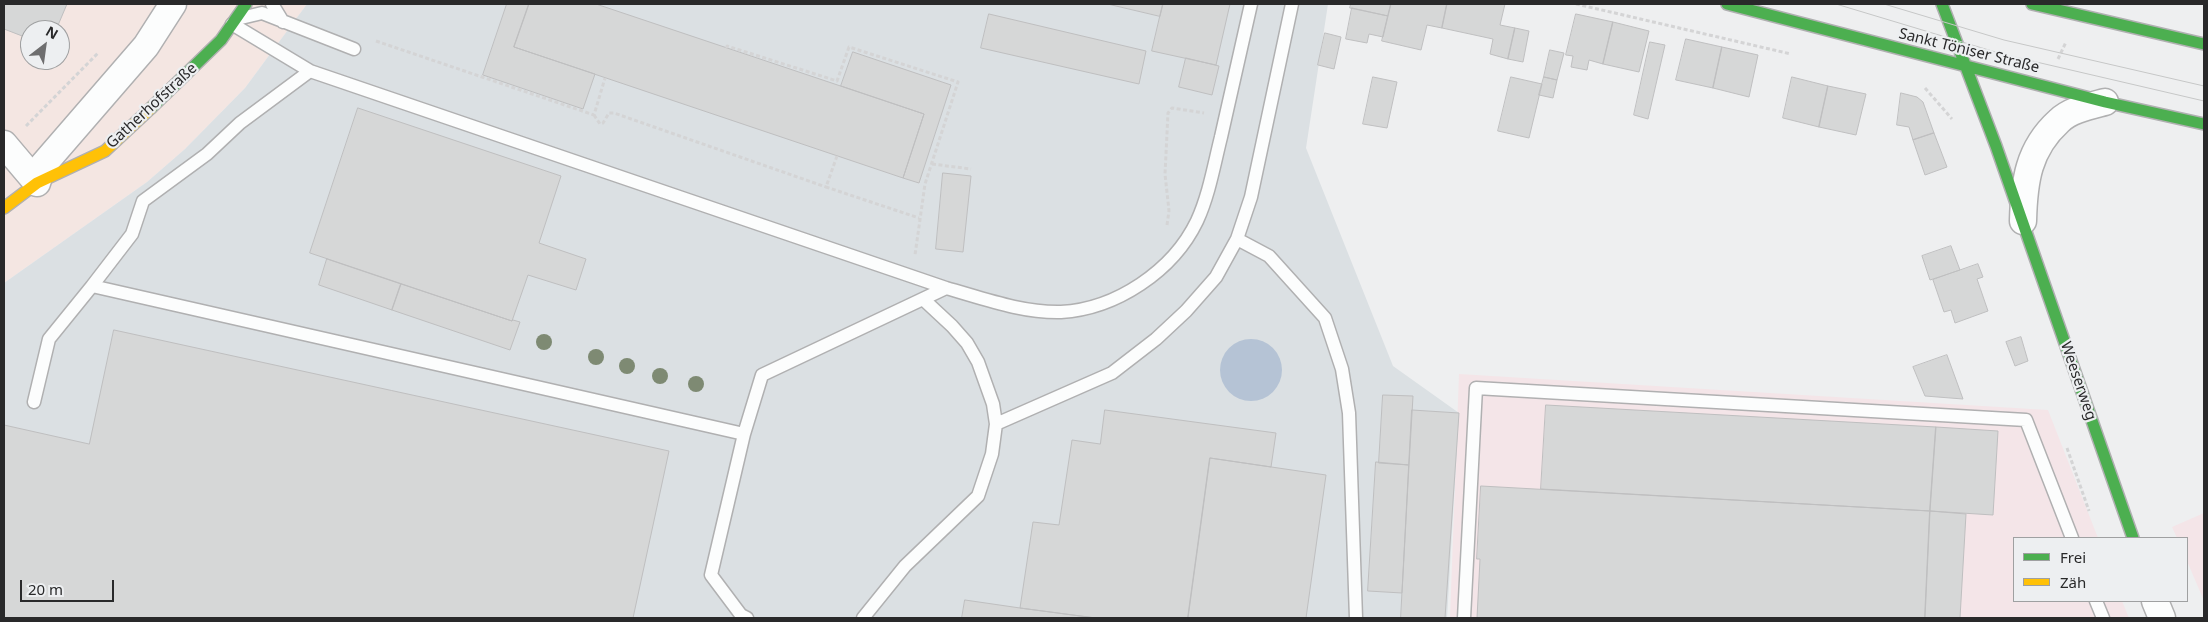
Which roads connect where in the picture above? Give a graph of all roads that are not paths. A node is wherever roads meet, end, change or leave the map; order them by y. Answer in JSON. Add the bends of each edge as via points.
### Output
{"nodes":[{"id":1,"x":174,"y":4,"type":"edge"},
{"id":2,"x":246,"y":4,"type":"edge"},
{"id":3,"x":272,"y":4,"type":"edge"},
{"id":4,"x":1251,"y":4,"type":"edge"},
{"id":5,"x":1292,"y":4,"type":"edge"},
{"id":6,"x":1727,"y":4,"type":"edge"},
{"id":7,"x":1942,"y":4,"type":"edge"},
{"id":8,"x":2032,"y":4,"type":"edge"},
{"id":9,"x":233,"y":22,"type":"junction"},
{"id":10,"x":283,"y":22,"type":"junction"},
{"id":11,"x":2204,"y":44,"type":"edge"},
{"id":12,"x":354,"y":49,"type":"dead end"},
{"id":13,"x":1965,"y":66,"type":"junction"},
{"id":14,"x":310,"y":71,"type":"junction"},
{"id":15,"x":2105,"y":102,"type":"junction"},
{"id":16,"x":2204,"y":124,"type":"edge"},
{"id":17,"x":5,"y":145,"type":"edge"},
{"id":18,"x":37,"y":183,"type":"junction"},
{"id":19,"x":4,"y":208,"type":"edge"},
{"id":20,"x":2023,"y":224,"type":"junction"},
{"id":21,"x":1237,"y":239,"type":"junction"},
{"id":22,"x":92,"y":286,"type":"junction"},
{"id":23,"x":946,"y":288,"type":"junction"},
{"id":24,"x":923,"y":298,"type":"junction"},
{"id":25,"x":34,"y":402,"type":"dead end"},
{"id":26,"x":996,"y":424,"type":"junction"},
{"id":27,"x":744,"y":434,"type":"junction"},
{"id":28,"x":2072,"y":537,"type":"edge"},
{"id":29,"x":2133,"y":537,"type":"edge"},
{"id":30,"x":2096,"y":602,"type":"edge"},
{"id":31,"x":2155,"y":602,"type":"edge"},
{"id":32,"x":747,"y":618,"type":"edge"},
{"id":33,"x":863,"y":618,"type":"edge"},
{"id":34,"x":1356,"y":618,"type":"edge"},
{"id":35,"x":1464,"y":618,"type":"edge"},
{"id":36,"x":2103,"y":618,"type":"edge"},
{"id":37,"x":2162,"y":618,"type":"edge"}],
"edges":[{"from":1,"to":18,"type":"street","name":"Gatherhofstraße","via":[[146,46],[43,165]]},
{"from":2,"to":9,"type":"street","name":"Gatherhofstraße"},
{"from":3,"to":10,"type":"lane"},
{"from":4,"to":23,"type":"lane","via":[[1209,186],[1197,221],[1176,253],[1154,275],[1128,293],[1062,312],[1034,310]]},
{"from":5,"to":21,"type":"lane","via":[[1251,197]]},
{"from":6,"to":13,"type":"street","name":"Sankt Töniser Straße"},
{"from":7,"to":13,"type":"street","name":"Weeserweg"},
{"from":8,"to":11,"type":"street"},
{"from":9,"to":10,"type":"lane","via":[[255,13]]},
{"from":9,"to":14,"type":"lane"},
{"from":9,"to":18,"type":"street","name":"Gatherhofstraße","via":[[221,40],[105,151]]},
{"from":10,"to":12,"type":"lane"},
{"from":13,"to":15,"type":"street","name":"Sankt Töniser Straße"},
{"from":13,"to":20,"type":"street","name":"Weeserweg"},
{"from":14,"to":22,"type":"lane","via":[[143,201],[132,234]]},
{"from":14,"to":23,"type":"lane"},
{"from":15,"to":16,"type":"street","name":"Sankt Töniser Straße"},
{"from":15,"to":20,"type":"street","name":"Weeserweg","via":[[2082,108],[2059,120],[2038,147],[2025,182]]},
{"from":17,"to":18,"type":"street"},
{"from":18,"to":19,"type":"street","name":"Gatherhofstraße"},
{"from":20,"to":29,"type":"street","name":"Weeserweg"},
{"from":21,"to":26,"type":"lane","via":[[1216,277],[1156,339],[1112,372]]},
{"from":21,"to":34,"type":"lane","via":[[1269,256],[1325,318],[1342,369],[1349,413]]},
{"from":22,"to":25,"type":"lane","via":[[49,339]]},
{"from":22,"to":27,"type":"lane"},
{"from":23,"to":24,"type":"lane"},
{"from":24,"to":26,"type":"lane","via":[[967,343],[978,362],[993,404]]},
{"from":24,"to":27,"type":"lane","via":[[762,375]]},
{"from":26,"to":33,"type":"lane","via":[[992,454],[978,496],[905,566]]},
{"from":27,"to":32,"type":"lane","via":[[711,575],[741,615]]},
{"from":28,"to":35,"type":"lane","via":[[2026,420],[1476,388]]},
{"from":30,"to":36,"type":"lane"},
{"from":31,"to":37,"type":"street"}]}
